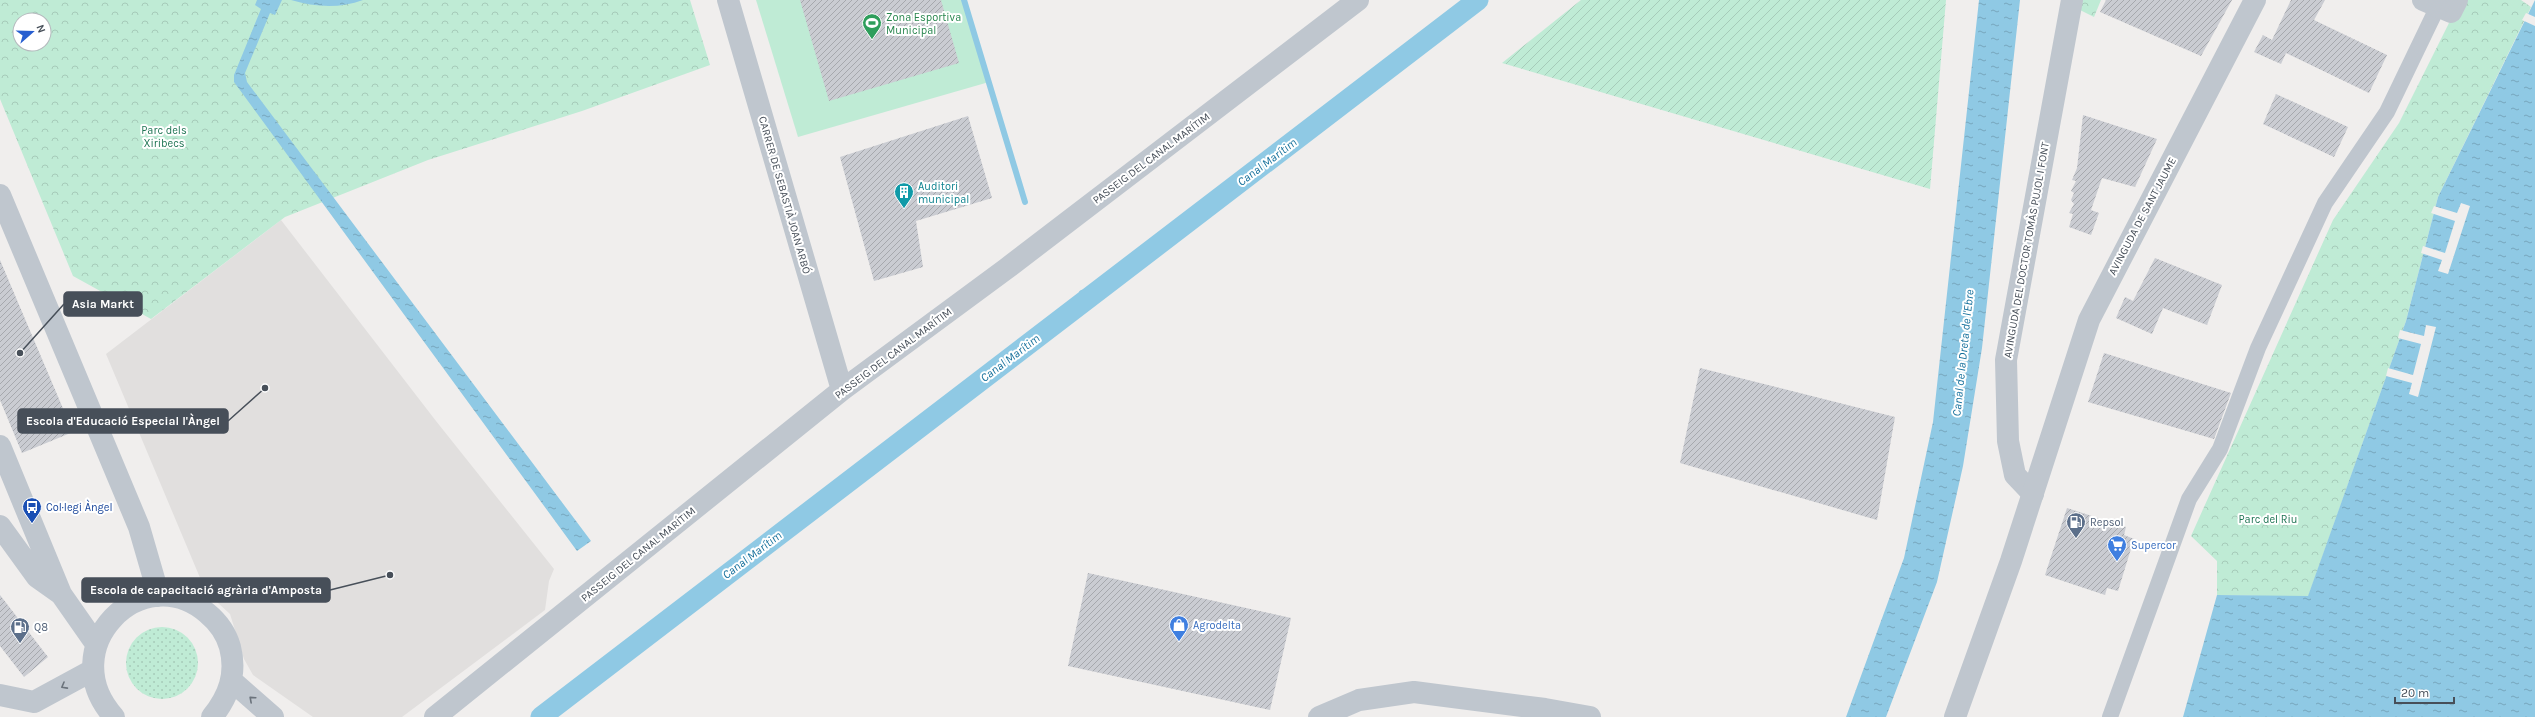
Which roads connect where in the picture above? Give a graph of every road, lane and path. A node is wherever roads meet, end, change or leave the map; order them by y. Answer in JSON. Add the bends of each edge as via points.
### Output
{"nodes":[{"id":1,"x":728,"y":0,"type":"edge"},
{"id":2,"x":1358,"y":0,"type":"edge"},
{"id":3,"x":2072,"y":0,"type":"edge"},
{"id":4,"x":2255,"y":0,"type":"edge"},
{"id":5,"x":2442,"y":5,"type":"edge"},
{"id":6,"x":0,"y":195,"type":"edge"},
{"id":7,"x":842,"y":390,"type":"junction"},
{"id":8,"x":0,"y":446,"type":"edge"},
{"id":9,"x":2033,"y":494,"type":"junction"},
{"id":10,"x":0,"y":526,"type":"edge"},
{"id":11,"x":61,"y":594,"type":"junction"},
{"id":12,"x":159,"y":596,"type":"junction"},
{"id":13,"x":96,"y":644,"type":"junction"},
{"id":14,"x":93,"y":670,"type":"junction"},
{"id":15,"x":232,"y":681,"type":"junction"},
{"id":16,"x":0,"y":695,"type":"edge"},
{"id":17,"x":114,"y":717,"type":"edge"},
{"id":18,"x":212,"y":717,"type":"edge"},
{"id":19,"x":273,"y":717,"type":"edge"},
{"id":20,"x":435,"y":717,"type":"edge"},
{"id":21,"x":1320,"y":717,"type":"edge"},
{"id":22,"x":1590,"y":717,"type":"edge"},
{"id":23,"x":1955,"y":717,"type":"edge"},
{"id":24,"x":2110,"y":717,"type":"edge"}],
"edges":[{"from":1,"to":7,"type":"street","name":"CARRER DE SEBASTIÀ JOAN ARBÓ"},
{"from":2,"to":7,"type":"street","name":"PASSEIG DEL CANAL MARÍTIM","via":[[1000,274]]},
{"from":3,"to":9,"type":"street","name":"AVINGUDA DEL DOCTOR TOMÀS PUJOL I FONT","via":[[2006,360],[2008,441],[2016,475]]},
{"from":4,"to":9,"type":"street","name":"AVINGUDA DE SANT JAUME","via":[[2089,320]]},
{"from":5,"to":24,"type":"street","via":[[2387,112],[2325,203],[2258,348],[2220,449],[2189,499]]},
{"from":6,"to":12,"type":"street","via":[[138,527]]},
{"from":7,"to":20,"type":"street","name":"PASSEIG DEL CANAL MARÍTIM"},
{"from":8,"to":11,"type":"street"},
{"from":9,"to":23,"type":"street","name":"AVINGUDA DE SANT JAUME","via":[[2007,575]]},
{"from":10,"to":11,"type":"street","via":[[37,577]]},
{"from":11,"to":13,"type":"street"},
{"from":12,"to":13,"type":"street","via":[[139,600],[120,610],[106,626]]},
{"from":12,"to":15,"type":"street","via":[[187,601],[200,607],[217,621],[228,639],[234,660]]},
{"from":13,"to":14,"type":"street"},
{"from":14,"to":16,"type":"street","one_way":true,"via":[[34,702]]},
{"from":14,"to":17,"type":"street","via":[[96,689]]},
{"from":15,"to":18,"type":"street","via":[[224,703]]},
{"from":19,"to":15,"type":"street","one_way":true},
{"from":21,"to":22,"type":"street","via":[[1359,700],[1414,692]]}]}
